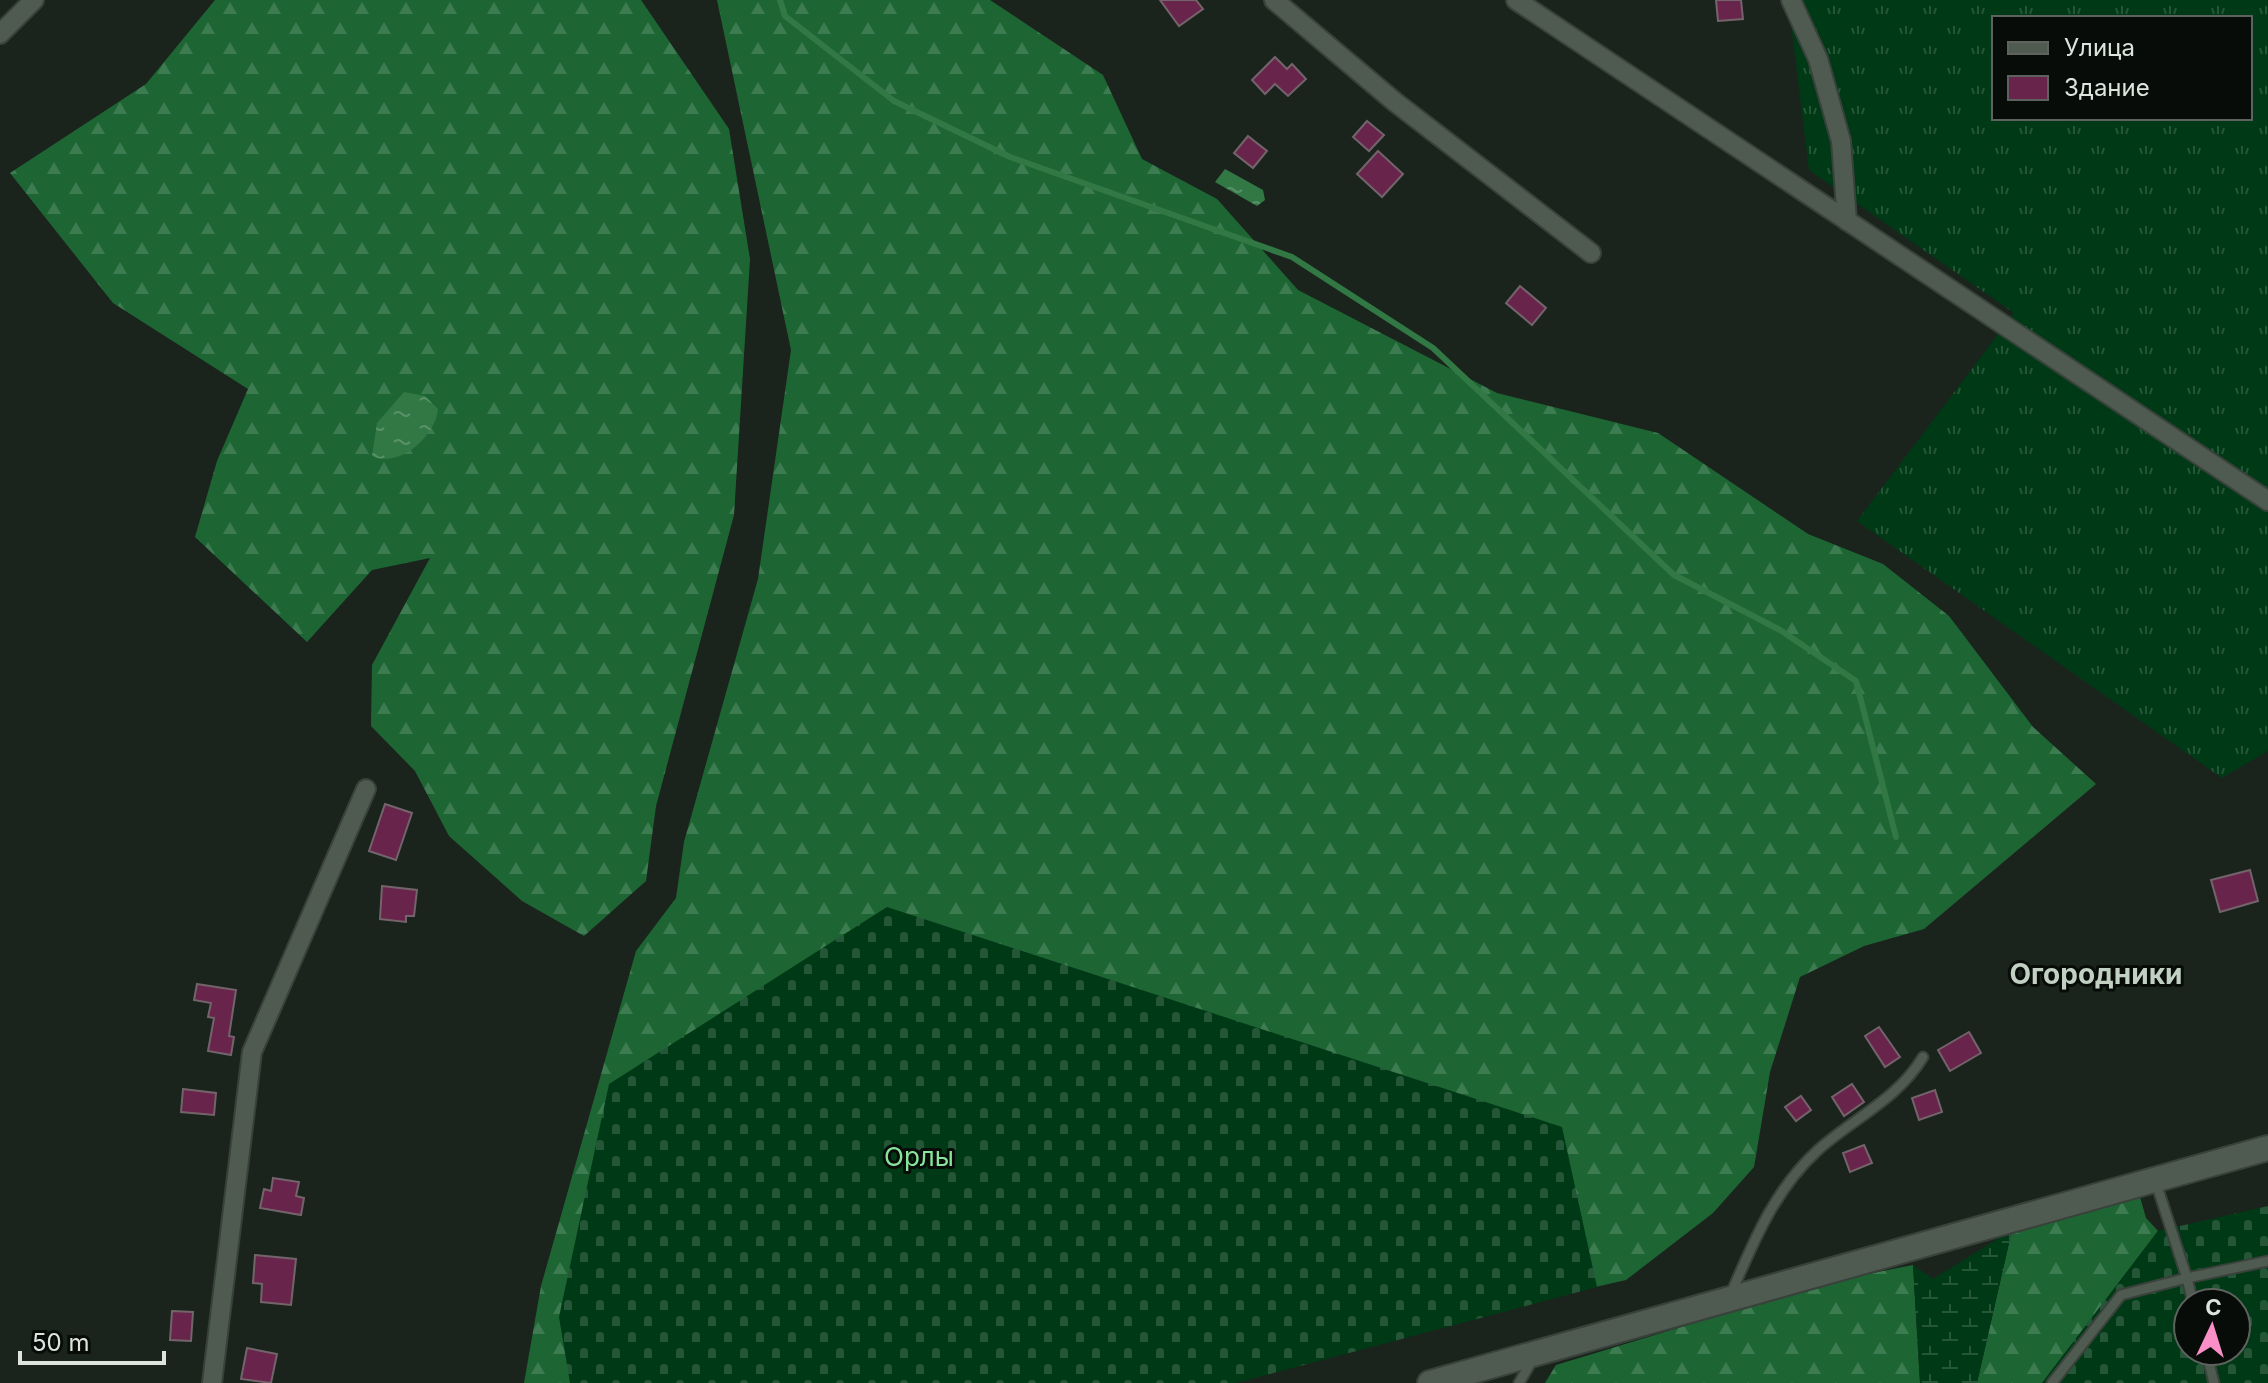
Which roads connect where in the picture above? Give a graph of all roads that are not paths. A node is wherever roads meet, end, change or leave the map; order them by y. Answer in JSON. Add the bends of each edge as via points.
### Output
{"nodes":[{"id":1,"x":34,"y":0,"type":"edge"},
{"id":2,"x":1274,"y":0,"type":"edge"},
{"id":3,"x":1791,"y":0,"type":"edge"},
{"id":4,"x":1520,"y":1,"type":"edge"},
{"id":5,"x":0,"y":34,"type":"edge"},
{"id":6,"x":1847,"y":221,"type":"junction"},
{"id":7,"x":1591,"y":253,"type":"dead end"},
{"id":8,"x":2268,"y":501,"type":"edge"},
{"id":9,"x":366,"y":789,"type":"dead end"},
{"id":10,"x":1923,"y":1057,"type":"dead end"},
{"id":11,"x":2268,"y":1148,"type":"edge"},
{"id":12,"x":2155,"y":1179,"type":"junction"},
{"id":13,"x":2268,"y":1261,"type":"edge"},
{"id":14,"x":2187,"y":1278,"type":"junction"},
{"id":15,"x":2189,"y":1287,"type":"edge"},
{"id":16,"x":1729,"y":1299,"type":"junction"},
{"id":17,"x":1537,"y":1353,"type":"junction"},
{"id":18,"x":212,"y":1383,"type":"edge"},
{"id":19,"x":1430,"y":1383,"type":"edge"},
{"id":20,"x":1519,"y":1383,"type":"edge"},
{"id":21,"x":2052,"y":1383,"type":"edge"}],
"edges":[{"from":1,"to":5,"type":"street"},
{"from":2,"to":7,"type":"street","via":[[1395,102]]},
{"from":3,"to":6,"type":"street","via":[[1818,59],[1841,141]]},
{"from":4,"to":6,"type":"street"},
{"from":6,"to":8,"type":"street"},
{"from":9,"to":18,"type":"street","via":[[252,1052]]},
{"from":10,"to":16,"type":"lane","via":[[1912,1077],[1818,1150],[1766,1212]]},
{"from":11,"to":12,"type":"main road"},
{"from":12,"to":14,"type":"lane"},
{"from":12,"to":16,"type":"main road"},
{"from":13,"to":14,"type":"lane"},
{"from":14,"to":15,"type":"lane"},
{"from":14,"to":21,"type":"lane","via":[[2121,1295]]},
{"from":16,"to":17,"type":"main road"},
{"from":17,"to":19,"type":"main road"},
{"from":17,"to":20,"type":"lane"}]}
